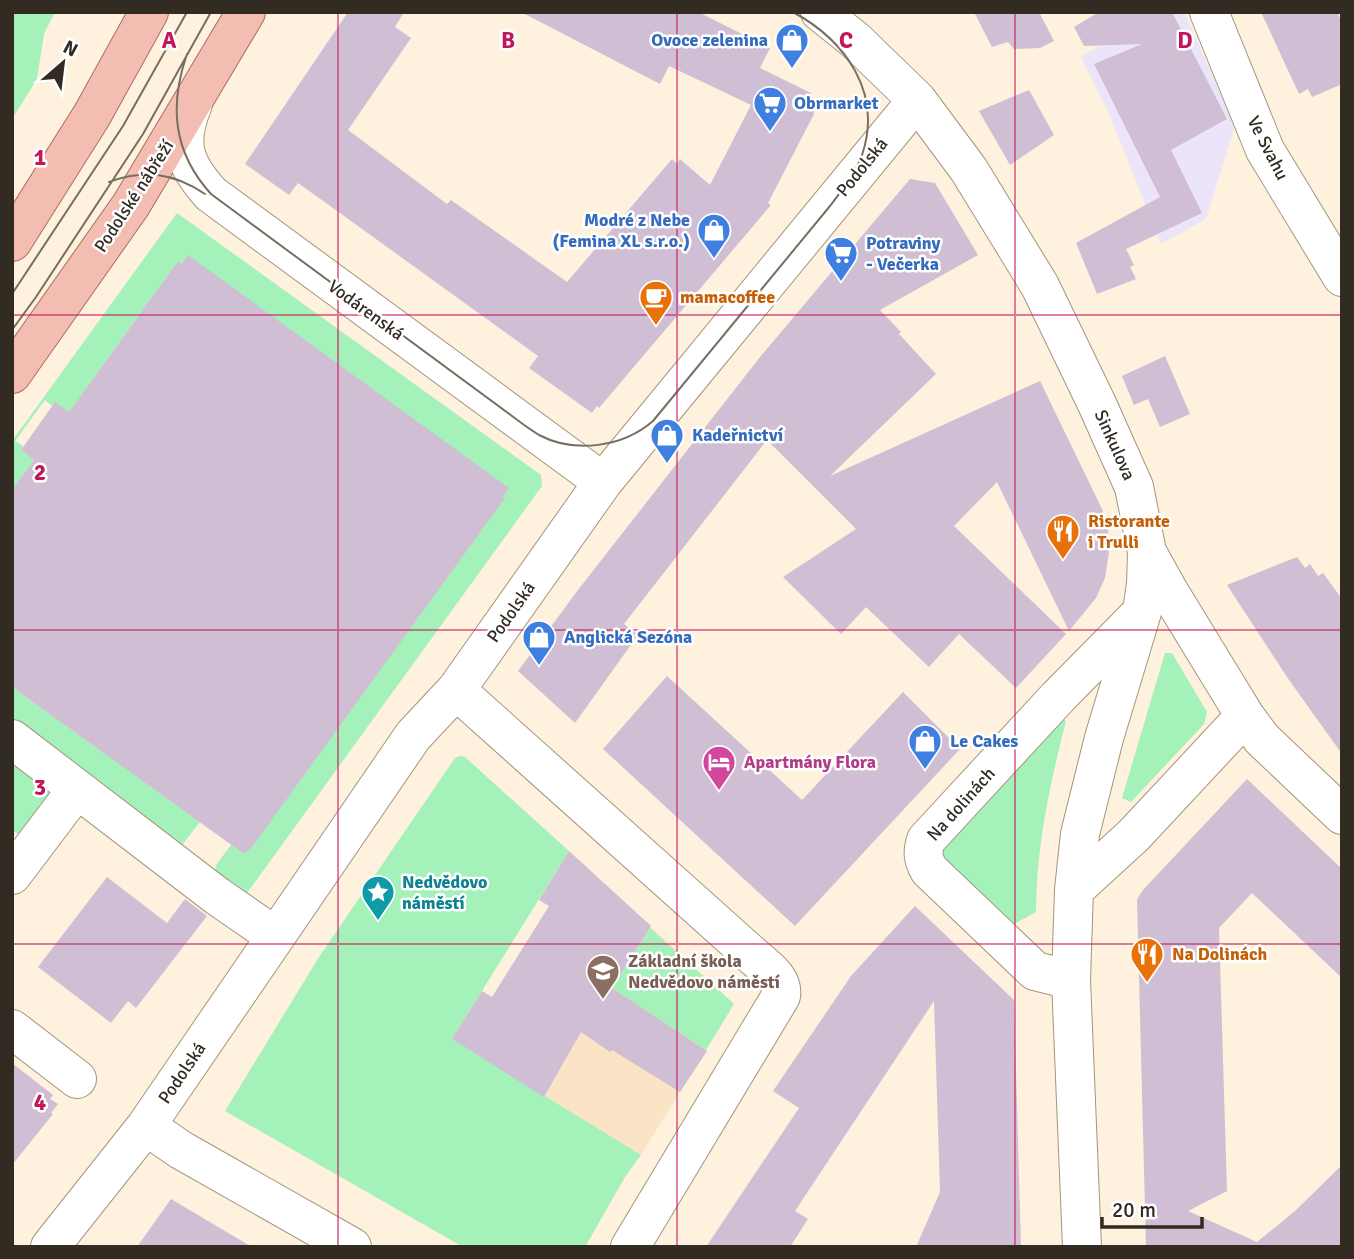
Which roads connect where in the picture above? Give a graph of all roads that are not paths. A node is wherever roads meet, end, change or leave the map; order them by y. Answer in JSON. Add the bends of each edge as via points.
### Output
{"nodes":[{"id":1,"x":149,"y":12,"type":"edge"},
{"id":2,"x":246,"y":12,"type":"edge"},
{"id":3,"x":820,"y":12,"type":"edge"},
{"id":4,"x":1209,"y":12,"type":"edge"},
{"id":5,"x":863,"y":26,"type":"edge"},
{"id":6,"x":918,"y":100,"type":"junction"},
{"id":7,"x":193,"y":104,"type":"junction"},
{"id":8,"x":12,"y":242,"type":"edge"},
{"id":9,"x":1342,"y":277,"type":"edge"},
{"id":10,"x":12,"y":374,"type":"edge"},
{"id":11,"x":603,"y":482,"type":"junction"},
{"id":12,"x":1147,"y":552,"type":"junction"},
{"id":13,"x":1142,"y":612,"type":"junction"},
{"id":14,"x":456,"y":690,"type":"junction"},
{"id":15,"x":1245,"y":716,"type":"junction"},
{"id":16,"x":12,"y":739,"type":"edge"},
{"id":17,"x":77,"y":789,"type":"junction"},
{"id":18,"x":1342,"y":814,"type":"edge"},
{"id":19,"x":12,"y":875,"type":"edge"},
{"id":20,"x":1074,"y":890,"type":"junction"},
{"id":21,"x":275,"y":936,"type":"junction"},
{"id":22,"x":1071,"y":980,"type":"junction"},
{"id":23,"x":12,"y":1029,"type":"edge"},
{"id":24,"x":78,"y":1079,"type":"dead end"},
{"id":25,"x":146,"y":1126,"type":"junction"},
{"id":26,"x":1080,"y":1245,"type":"edge"},
{"id":27,"x":50,"y":1247,"type":"edge"},
{"id":28,"x":352,"y":1247,"type":"edge"},
{"id":29,"x":629,"y":1247,"type":"edge"}],
"edges":[{"from":1,"to":8,"type":"main road","via":[[92,115]]},
{"from":2,"to":7,"type":"main road","name":"Podolské nábřeží"},
{"from":3,"to":5,"type":"street"},
{"from":4,"to":9,"type":"street","name":"Ve Svahu","via":[[1265,150]]},
{"from":5,"to":6,"type":"street"},
{"from":6,"to":11,"type":"street","name":"Podolská"},
{"from":6,"to":12,"type":"street","name":"Sinkulova","via":[[970,170],[1040,286],[1134,487]]},
{"from":7,"to":10,"type":"main road","name":"Podolské nábřeží","via":[[131,205]]},
{"from":7,"to":11,"type":"street","name":"Vodárenská","via":[[183,134],[187,159],[211,194]]},
{"from":11,"to":14,"type":"street","name":"Podolská"},
{"from":12,"to":13,"type":"street"},
{"from":12,"to":15,"type":"street","name":"Sinkulova"},
{"from":13,"to":20,"type":"street","via":[[1080,834]]},
{"from":13,"to":22,"type":"street","name":"Na dolinách","via":[[1058,697],[924,847],[929,870],[1035,971]]},
{"from":14,"to":21,"type":"street","name":"Podolská","via":[[413,736]]},
{"from":14,"to":29,"type":"street","via":[[782,987],[781,996]]},
{"from":15,"to":18,"type":"street","name":"Sinkulova","via":[[1262,739]]},
{"from":15,"to":20,"type":"street","via":[[1134,835]]},
{"from":16,"to":17,"type":"street"},
{"from":17,"to":19,"type":"street"},
{"from":17,"to":21,"type":"street"},
{"from":20,"to":22,"type":"street"},
{"from":21,"to":25,"type":"street","name":"Podolská"},
{"from":22,"to":26,"type":"street"},
{"from":23,"to":24,"type":"street"},
{"from":25,"to":27,"type":"street","name":"Podolská"},
{"from":25,"to":28,"type":"street"}]}
